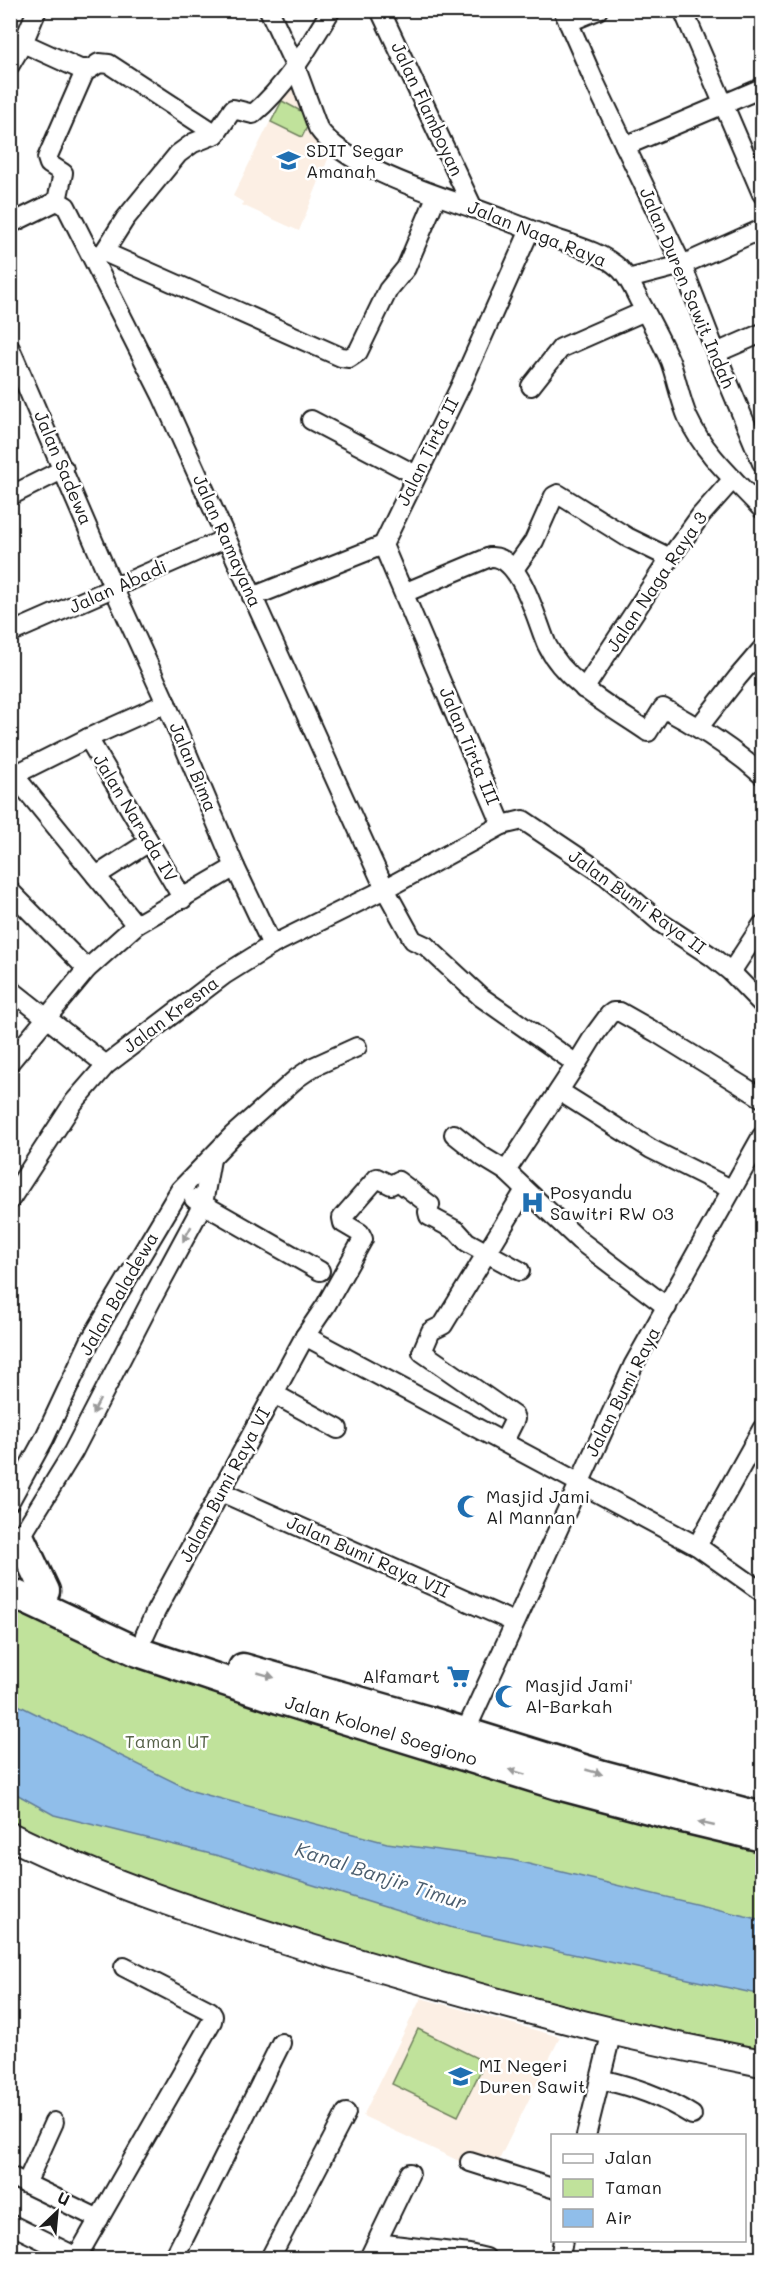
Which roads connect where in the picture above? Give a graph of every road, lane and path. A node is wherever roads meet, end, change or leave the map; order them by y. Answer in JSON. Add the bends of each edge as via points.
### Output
{"nodes":[{"id":1,"x":37,"y":10,"type":"edge"},
{"id":2,"x":269,"y":10,"type":"edge"},
{"id":3,"x":331,"y":10,"type":"edge"},
{"id":4,"x":380,"y":10,"type":"edge"},
{"id":5,"x":598,"y":10,"type":"edge"},
{"id":6,"x":688,"y":12,"type":"edge"},
{"id":7,"x":566,"y":16,"type":"edge"},
{"id":8,"x":23,"y":43,"type":"junction"},
{"id":9,"x":10,"y":65,"type":"edge"},
{"id":10,"x":296,"y":68,"type":"junction"},
{"id":11,"x":86,"y":69,"type":"junction"},
{"id":12,"x":762,"y":88,"type":"edge"},
{"id":13,"x":723,"y":105,"type":"junction"},
{"id":14,"x":216,"y":134,"type":"junction"},
{"id":15,"x":625,"y":146,"type":"junction"},
{"id":16,"x":762,"y":192,"type":"edge"},
{"id":17,"x":436,"y":197,"type":"junction"},
{"id":18,"x":57,"y":201,"type":"junction"},
{"id":19,"x":473,"y":208,"type":"junction"},
{"id":20,"x":10,"y":224,"type":"edge"},
{"id":21,"x":762,"y":229,"type":"edge"},
{"id":22,"x":530,"y":230,"type":"junction"},
{"id":23,"x":99,"y":255,"type":"junction"},
{"id":24,"x":681,"y":265,"type":"junction"},
{"id":25,"x":628,"y":279,"type":"junction"},
{"id":26,"x":645,"y":311,"type":"junction"},
{"id":27,"x":762,"y":333,"type":"edge"},
{"id":28,"x":10,"y":348,"type":"edge"},
{"id":29,"x":716,"y":353,"type":"junction"},
{"id":30,"x":531,"y":386,"type":"dead end"},
{"id":31,"x":311,"y":420,"type":"dead end"},
{"id":32,"x":758,"y":439,"type":"edge"},
{"id":33,"x":762,"y":463,"type":"edge"},
{"id":34,"x":64,"y":469,"type":"junction"},
{"id":35,"x":416,"y":475,"type":"junction"},
{"id":36,"x":733,"y":479,"type":"junction"},
{"id":37,"x":10,"y":496,"type":"edge"},
{"id":38,"x":762,"y":509,"type":"edge"},
{"id":39,"x":225,"y":539,"type":"junction"},
{"id":40,"x":383,"y":545,"type":"junction"},
{"id":41,"x":670,"y":558,"type":"junction"},
{"id":42,"x":514,"y":569,"type":"junction"},
{"id":43,"x":114,"y":589,"type":"junction"},
{"id":44,"x":404,"y":593,"type":"junction"},
{"id":45,"x":252,"y":597,"type":"junction"},
{"id":46,"x":10,"y":633,"type":"edge"},
{"id":47,"x":762,"y":650,"type":"edge"},
{"id":48,"x":584,"y":688,"type":"junction"},
{"id":49,"x":166,"y":703,"type":"junction"},
{"id":50,"x":699,"y":727,"type":"junction"},
{"id":51,"x":88,"y":738,"type":"junction"},
{"id":52,"x":762,"y":775,"type":"edge"},
{"id":53,"x":12,"y":776,"type":"edge"},
{"id":54,"x":502,"y":825,"type":"junction"},
{"id":55,"x":149,"y":842,"type":"junction"},
{"id":56,"x":235,"y":867,"type":"junction"},
{"id":57,"x":96,"y":876,"type":"junction"},
{"id":58,"x":385,"y":889,"type":"junction"},
{"id":59,"x":10,"y":891,"type":"edge"},
{"id":60,"x":183,"y":899,"type":"junction"},
{"id":61,"x":136,"y":925,"type":"junction"},
{"id":62,"x":762,"y":925,"type":"edge"},
{"id":63,"x":272,"y":945,"type":"junction"},
{"id":64,"x":87,"y":969,"type":"junction"},
{"id":65,"x":731,"y":972,"type":"junction"},
{"id":66,"x":10,"y":989,"type":"edge"},
{"id":67,"x":762,"y":1004,"type":"edge"},
{"id":68,"x":47,"y":1017,"type":"junction"},
{"id":69,"x":357,"y":1047,"type":"dead end"},
{"id":70,"x":10,"y":1062,"type":"edge"},
{"id":71,"x":106,"y":1065,"type":"junction"},
{"id":72,"x":575,"y":1065,"type":"junction"},
{"id":73,"x":559,"y":1091,"type":"junction"},
{"id":74,"x":762,"y":1098,"type":"edge"},
{"id":75,"x":454,"y":1134,"type":"dead end"},
{"id":76,"x":762,"y":1136,"type":"edge"},
{"id":77,"x":211,"y":1159,"type":"junction"},
{"id":78,"x":506,"y":1172,"type":"junction"},
{"id":79,"x":16,"y":1177,"type":"edge"},
{"id":80,"x":731,"y":1189,"type":"junction"},
{"id":81,"x":180,"y":1190,"type":"junction"},
{"id":82,"x":525,"y":1190,"type":"junction"},
{"id":83,"x":10,"y":1200,"type":"edge"},
{"id":84,"x":203,"y":1204,"type":"junction"},
{"id":85,"x":488,"y":1253,"type":"junction"},
{"id":86,"x":320,"y":1271,"type":"dead end"},
{"id":87,"x":520,"y":1271,"type":"dead end"},
{"id":88,"x":667,"y":1307,"type":"junction"},
{"id":89,"x":305,"y":1336,"type":"junction"},
{"id":90,"x":274,"y":1394,"type":"junction"},
{"id":91,"x":338,"y":1429,"type":"dead end"},
{"id":92,"x":762,"y":1429,"type":"edge"},
{"id":93,"x":44,"y":1439,"type":"junction"},
{"id":94,"x":504,"y":1442,"type":"junction"},
{"id":95,"x":73,"y":1452,"type":"junction"},
{"id":96,"x":582,"y":1482,"type":"junction"},
{"id":97,"x":221,"y":1492,"type":"junction"},
{"id":98,"x":10,"y":1501,"type":"edge"},
{"id":99,"x":697,"y":1546,"type":"junction"},
{"id":100,"x":15,"y":1549,"type":"edge"},
{"id":101,"x":19,"y":1590,"type":"edge"},
{"id":102,"x":762,"y":1592,"type":"edge"},
{"id":103,"x":514,"y":1622,"type":"junction"},
{"id":104,"x":146,"y":1635,"type":"junction"},
{"id":105,"x":461,"y":1743,"type":"junction"},
{"id":106,"x":762,"y":1817,"type":"edge"},
{"id":107,"x":10,"y":1836,"type":"edge"},
{"id":108,"x":762,"y":1837,"type":"edge"},
{"id":109,"x":124,"y":1967,"type":"dead end"},
{"id":110,"x":612,"y":2031,"type":"junction"},
{"id":111,"x":281,"y":2043,"type":"dead end"},
{"id":112,"x":762,"y":2063,"type":"edge"},
{"id":113,"x":600,"y":2079,"type":"junction"},
{"id":114,"x":346,"y":2113,"type":"dead end"},
{"id":115,"x":692,"y":2115,"type":"dead end"},
{"id":116,"x":54,"y":2122,"type":"dead end"},
{"id":117,"x":586,"y":2134,"type":"edge"},
{"id":118,"x":470,"y":2162,"type":"dead end"},
{"id":119,"x":410,"y":2173,"type":"dead end"},
{"id":120,"x":18,"y":2180,"type":"edge"},
{"id":121,"x":551,"y":2188,"type":"edge"},
{"id":122,"x":99,"y":2219,"type":"junction"},
{"id":123,"x":10,"y":2224,"type":"edge"},
{"id":124,"x":563,"y":2242,"type":"edge"},
{"id":125,"x":373,"y":2251,"type":"edge"},
{"id":126,"x":474,"y":2257,"type":"edge"},
{"id":127,"x":78,"y":2258,"type":"edge"},
{"id":128,"x":174,"y":2259,"type":"edge"},
{"id":129,"x":270,"y":2259,"type":"edge"},
{"id":130,"x":560,"y":2259,"type":"edge"}],
"edges":[{"from":1,"to":8,"type":"street"},
{"from":2,"to":10,"type":"street","name":"Jalan Naga Raya"},
{"from":3,"to":10,"type":"street"},
{"from":4,"to":19,"type":"street","name":"Jalan Flamboyan"},
{"from":5,"to":7,"type":"street"},
{"from":6,"to":13,"type":"street"},
{"from":7,"to":15,"type":"street","name":"Jalan Duren Sawit Indah"},
{"from":8,"to":9,"type":"street"},
{"from":8,"to":11,"type":"street"},
{"from":10,"to":14,"type":"street","via":[[253,114],[233,109]]},
{"from":10,"to":17,"type":"street","name":"Jalan Naga Raya","via":[[324,136],[356,160]]},
{"from":11,"to":14,"type":"street","via":[[99,63],[109,64]]},
{"from":11,"to":18,"type":"street","via":[[47,159],[63,173]]},
{"from":12,"to":13,"type":"street"},
{"from":13,"to":15,"type":"street"},
{"from":13,"to":16,"type":"street"},
{"from":14,"to":23,"type":"street","via":[[178,154]]},
{"from":15,"to":24,"type":"street","name":"Jalan Duren Sawit Indah"},
{"from":17,"to":19,"type":"street","name":"Jalan Naga Raya"},
{"from":17,"to":23,"type":"street","via":[[406,267],[388,290],[358,352],[349,358]]},
{"from":18,"to":20,"type":"street"},
{"from":18,"to":23,"type":"street","name":"Jalan Ramayana","via":[[66,206]]},
{"from":19,"to":22,"type":"street","name":"Jalan Naga Raya"},
{"from":21,"to":24,"type":"street"},
{"from":22,"to":25,"type":"street","name":"Jalan Naga Raya","via":[[604,258]]},
{"from":22,"to":35,"type":"street","name":"Jalan Tirta II"},
{"from":23,"to":39,"type":"street","name":"Jalan Ramayana"},
{"from":24,"to":25,"type":"street"},
{"from":24,"to":29,"type":"street","name":"Jalan Duren Sawit Indah"},
{"from":25,"to":26,"type":"street","name":"Jalan Naga Raya"},
{"from":26,"to":30,"type":"street","via":[[561,348]]},
{"from":26,"to":36,"type":"street","name":"Jalan Naga Raya","via":[[670,363],[688,418],[710,455]]},
{"from":27,"to":29,"type":"street"},
{"from":28,"to":34,"type":"street","name":"Jalan Sadewa"},
{"from":29,"to":32,"type":"street","name":"Jalan Duren Sawit Indah"},
{"from":31,"to":35,"type":"street"},
{"from":32,"to":33,"type":"street","name":"Jalan Duren Sawit Indah"},
{"from":34,"to":37,"type":"street"},
{"from":34,"to":43,"type":"street","name":"Jalan Sadewa"},
{"from":35,"to":40,"type":"street","name":"Jalan Tirta II"},
{"from":36,"to":38,"type":"street","name":"Jalan Naga Raya"},
{"from":36,"to":41,"type":"street","name":"Jalan Naga Raya 3"},
{"from":39,"to":43,"type":"street","name":"Jalan Abadi"},
{"from":39,"to":45,"type":"street","name":"Jalan Ramayana"},
{"from":40,"to":44,"type":"street","name":"Jalan Tirta III"},
{"from":40,"to":45,"type":"street"},
{"from":41,"to":42,"type":"street","via":[[627,537],[558,494],[534,541]]},
{"from":41,"to":48,"type":"street","name":"Jalan Naga Raya 3"},
{"from":42,"to":44,"type":"street","via":[[500,557],[490,557]]},
{"from":42,"to":48,"type":"street","via":[[555,659]]},
{"from":43,"to":46,"type":"street","name":"Jalan Abadi"},
{"from":43,"to":49,"type":"street","name":"Jalan Bima"},
{"from":44,"to":54,"type":"street","name":"Jalan Tirta III"},
{"from":45,"to":58,"type":"street","name":"Jalan Ramayana"},
{"from":47,"to":50,"type":"street"},
{"from":48,"to":50,"type":"street","via":[[648,732],[663,708]]},
{"from":49,"to":51,"type":"street"},
{"from":49,"to":56,"type":"street","name":"Jalan Bima"},
{"from":50,"to":52,"type":"street"},
{"from":51,"to":53,"type":"street"},
{"from":51,"to":55,"type":"street","name":"Jalan Narada IV"},
{"from":53,"to":57,"type":"street"},
{"from":54,"to":58,"type":"street","name":"Jalan Tirta III"},
{"from":54,"to":65,"type":"street","name":"Jalan Bumi Raya II","via":[[523,820],[605,875],[661,923]]},
{"from":55,"to":57,"type":"street"},
{"from":55,"to":60,"type":"street","name":"Jalan Narada IV"},
{"from":56,"to":60,"type":"street"},
{"from":56,"to":63,"type":"street","name":"Jalan Bima"},
{"from":57,"to":61,"type":"street"},
{"from":58,"to":63,"type":"street","name":"Jalan Kresna"},
{"from":58,"to":72,"type":"street","name":"Jalan Ramayana","via":[[412,940],[426,946],[481,997]]},
{"from":59,"to":64,"type":"street"},
{"from":60,"to":61,"type":"street"},
{"from":61,"to":64,"type":"street"},
{"from":62,"to":65,"type":"street"},
{"from":63,"to":71,"type":"street","name":"Jalan Kresna","via":[[224,975]]},
{"from":64,"to":68,"type":"street"},
{"from":65,"to":67,"type":"street","name":"Jalan Bumi Raya II"},
{"from":66,"to":68,"type":"street"},
{"from":68,"to":70,"type":"street"},
{"from":68,"to":71,"type":"street"},
{"from":69,"to":77,"type":"street","name":"Jalan Baladewa","via":[[297,1078],[265,1104]]},
{"from":71,"to":79,"type":"street","name":"Jalan Kresna"},
{"from":72,"to":73,"type":"street"},
{"from":72,"to":74,"type":"street","via":[[609,1015],[621,1012]]},
{"from":73,"to":78,"type":"street"},
{"from":73,"to":80,"type":"street","via":[[651,1149]]},
{"from":75,"to":78,"type":"street"},
{"from":76,"to":80,"type":"street","name":"Jalan Bumi Raya"},
{"from":77,"to":81,"type":"street","name":"Jalan Baladewa"},
{"from":77,"to":84,"type":"street","name":"Jalan Baladewa"},
{"from":78,"to":82,"type":"street"},
{"from":79,"to":83,"type":"street","name":"Jalan Kresna"},
{"from":80,"to":88,"type":"street","name":"Jalan Bumi Raya"},
{"from":81,"to":84,"type":"street"},
{"from":81,"to":93,"type":"street","name":"Jalan Baladewa","via":[[90,1341]]},
{"from":82,"to":85,"type":"street"},
{"from":82,"to":88,"type":"street","via":[[579,1240]]},
{"from":84,"to":86,"type":"street"},
{"from":84,"to":95,"type":"street","name":"Jalan Baladewa","one_way":true},
{"from":85,"to":87,"type":"street"},
{"from":85,"to":89,"type":"street","name":"Jalam Bumi Raya VI","via":[[429,1216],[430,1204],[398,1181],[391,1185],[376,1178],[342,1220],[362,1234],[363,1239]]},
{"from":85,"to":94,"type":"street","via":[[442,1326],[431,1331],[422,1352],[514,1416]]},
{"from":88,"to":96,"type":"street","name":"Jalan Bumi Raya","via":[[633,1366]]},
{"from":89,"to":90,"type":"street","name":"Jalam Bumi Raya VI"},
{"from":89,"to":94,"type":"street"},
{"from":90,"to":91,"type":"street"},
{"from":90,"to":97,"type":"street","name":"Jalam Bumi Raya VI"},
{"from":92,"to":99,"type":"street"},
{"from":93,"to":95,"type":"street","via":[[63,1435]]},
{"from":93,"to":98,"type":"street","name":"Jalan Baladewa"},
{"from":94,"to":96,"type":"street"},
{"from":95,"to":100,"type":"street","name":"Jalan Baladewa"},
{"from":96,"to":99,"type":"street"},
{"from":96,"to":103,"type":"street","name":"Jalan Bumi Raya"},
{"from":97,"to":103,"type":"street","name":"Jalan Bumi Raya VII"},
{"from":97,"to":104,"type":"street","name":"Jalam Bumi Raya VI"},
{"from":99,"to":102,"type":"street"},
{"from":100,"to":101,"type":"main road"},
{"from":101,"to":104,"type":"main road","name":"Jalan Kolonel Soegiono"},
{"from":101,"to":105,"type":"main road","name":"Jalan Kolonel Soegiono","via":[[138,1652],[279,1699]]},
{"from":103,"to":105,"type":"street","name":"Jalan Bumi Raya"},
{"from":104,"to":105,"type":"main road","name":"Jalan Kolonel Soegiono","one_way":true},
{"from":105,"to":106,"type":"main road","name":"Jalan Kolonel Soegiono","one_way":true},
{"from":108,"to":105,"type":"main road","name":"Jalan Kolonel Soegiono","one_way":true,"via":[[601,1796]]},
{"from":107,"to":110,"type":"street","via":[[55,1858],[217,1919],[415,1980]]},
{"from":109,"to":122,"type":"street","via":[[213,2016]]},
{"from":110,"to":112,"type":"street"},
{"from":110,"to":113,"type":"street"},
{"from":111,"to":128,"type":"street"},
{"from":113,"to":115,"type":"street","via":[[643,2089]]},
{"from":113,"to":117,"type":"street"},
{"from":114,"to":129,"type":"street"},
{"from":116,"to":120,"type":"street"},
{"from":118,"to":121,"type":"street"},
{"from":119,"to":125,"type":"street"},
{"from":120,"to":122,"type":"street"},
{"from":122,"to":127,"type":"street"},
{"from":123,"to":127,"type":"street"},
{"from":124,"to":130,"type":"street"},
{"from":125,"to":126,"type":"street"}]}
